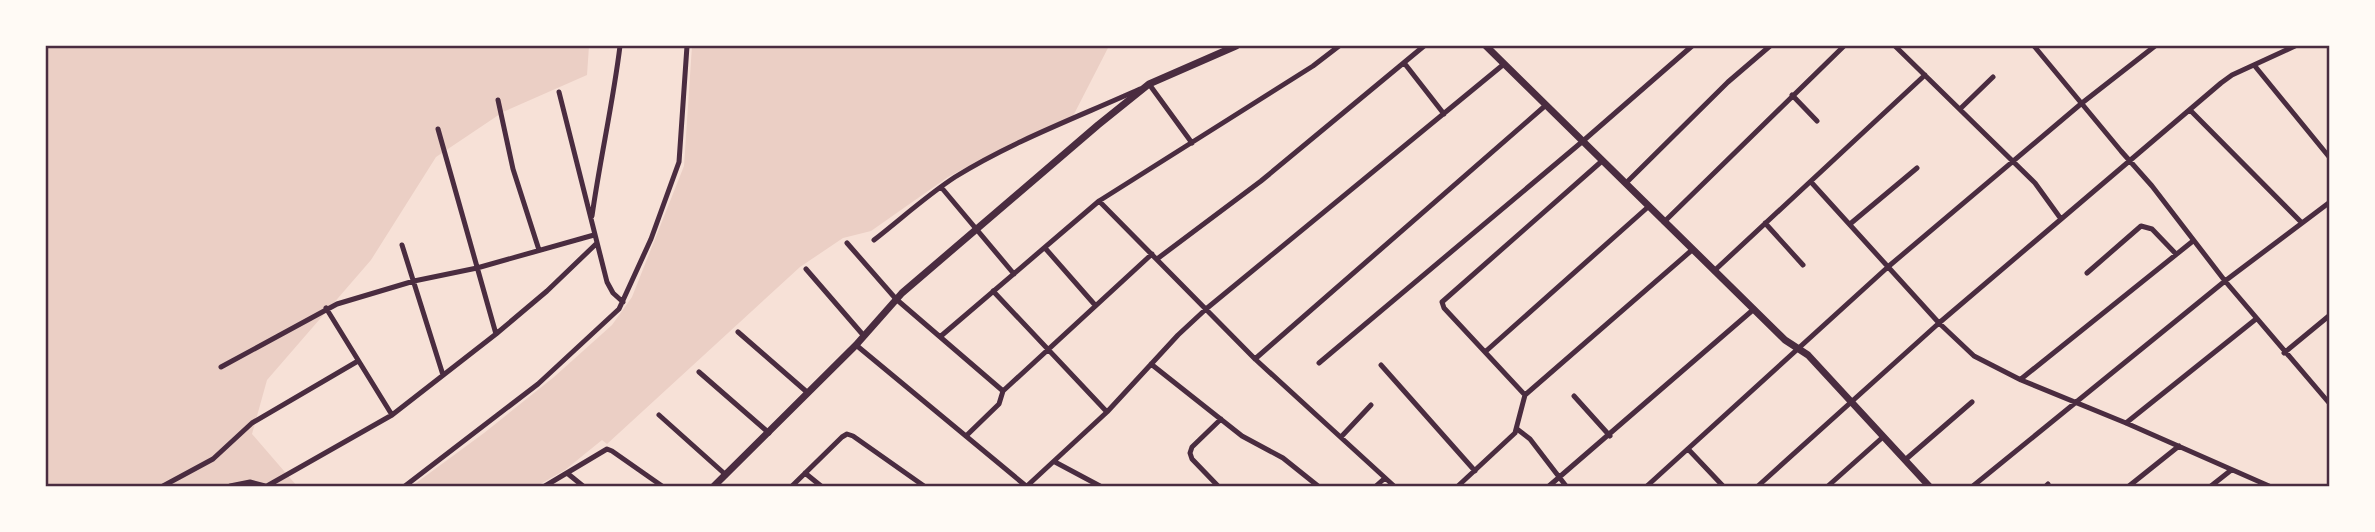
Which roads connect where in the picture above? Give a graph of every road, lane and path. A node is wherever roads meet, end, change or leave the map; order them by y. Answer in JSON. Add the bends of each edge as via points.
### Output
{"nodes":[{"id":1,"x":620,"y":46,"type":"edge"},
{"id":2,"x":687,"y":46,"type":"edge"},
{"id":3,"x":1236,"y":46,"type":"edge"},
{"id":4,"x":1339,"y":46,"type":"edge"},
{"id":5,"x":1424,"y":46,"type":"edge"},
{"id":6,"x":1486,"y":46,"type":"edge"},
{"id":7,"x":1692,"y":46,"type":"edge"},
{"id":8,"x":1770,"y":46,"type":"edge"},
{"id":9,"x":1844,"y":46,"type":"edge"},
{"id":10,"x":1895,"y":46,"type":"edge"},
{"id":11,"x":2034,"y":46,"type":"edge"},
{"id":12,"x":2155,"y":46,"type":"edge"},
{"id":13,"x":2295,"y":46,"type":"edge"},
{"id":14,"x":1405,"y":64,"type":"junction"},
{"id":15,"x":1504,"y":64,"type":"junction"},
{"id":16,"x":2254,"y":65,"type":"junction"},
{"id":17,"x":1925,"y":75,"type":"junction"},
{"id":18,"x":1993,"y":77,"type":"dead end"},
{"id":19,"x":1150,"y":84,"type":"junction"},
{"id":20,"x":559,"y":92,"type":"dead end"},
{"id":21,"x":1792,"y":95,"type":"junction"},
{"id":22,"x":498,"y":100,"type":"dead end"},
{"id":23,"x":2082,"y":103,"type":"junction"},
{"id":24,"x":1546,"y":105,"type":"junction"},
{"id":25,"x":1960,"y":109,"type":"junction"},
{"id":26,"x":2190,"y":110,"type":"junction"},
{"id":27,"x":1444,"y":114,"type":"junction"},
{"id":28,"x":1818,"y":121,"type":"dead end"},
{"id":29,"x":438,"y":129,"type":"dead end"},
{"id":30,"x":1583,"y":141,"type":"junction"},
{"id":31,"x":1192,"y":143,"type":"junction"},
{"id":32,"x":2329,"y":158,"type":"edge"},
{"id":33,"x":2129,"y":160,"type":"junction"},
{"id":34,"x":1602,"y":161,"type":"junction"},
{"id":35,"x":2013,"y":161,"type":"junction"},
{"id":36,"x":1917,"y":168,"type":"dead end"},
{"id":37,"x":1811,"y":182,"type":"junction"},
{"id":38,"x":1626,"y":183,"type":"junction"},
{"id":39,"x":941,"y":187,"type":"junction"},
{"id":40,"x":1100,"y":201,"type":"junction"},
{"id":41,"x":2329,"y":202,"type":"edge"},
{"id":42,"x":1648,"y":207,"type":"junction"},
{"id":43,"x":2062,"y":219,"type":"junction"},
{"id":44,"x":1664,"y":222,"type":"junction"},
{"id":45,"x":591,"y":223,"type":"junction"},
{"id":46,"x":1765,"y":223,"type":"junction"},
{"id":47,"x":2302,"y":223,"type":"junction"},
{"id":48,"x":1850,"y":224,"type":"junction"},
{"id":49,"x":976,"y":229,"type":"junction"},
{"id":50,"x":594,"y":234,"type":"junction"},
{"id":51,"x":874,"y":240,"type":"dead end"},
{"id":52,"x":2193,"y":240,"type":"junction"},
{"id":53,"x":597,"y":243,"type":"junction"},
{"id":54,"x":847,"y":243,"type":"dead end"},
{"id":55,"x":401,"y":245,"type":"dead end"},
{"id":56,"x":1045,"y":248,"type":"junction"},
{"id":57,"x":539,"y":250,"type":"junction"},
{"id":58,"x":1692,"y":250,"type":"junction"},
{"id":59,"x":2176,"y":254,"type":"junction"},
{"id":60,"x":1154,"y":256,"type":"junction"},
{"id":61,"x":1802,"y":265,"type":"dead end"},
{"id":62,"x":1889,"y":266,"type":"junction"},
{"id":63,"x":477,"y":268,"type":"junction"},
{"id":64,"x":806,"y":269,"type":"dead end"},
{"id":65,"x":1714,"y":271,"type":"junction"},
{"id":66,"x":2087,"y":273,"type":"dead end"},
{"id":67,"x":1014,"y":274,"type":"junction"},
{"id":68,"x":414,"y":281,"type":"junction"},
{"id":69,"x":2225,"y":281,"type":"junction"},
{"id":70,"x":993,"y":291,"type":"junction"},
{"id":71,"x":896,"y":299,"type":"junction"},
{"id":72,"x":623,"y":302,"type":"junction"},
{"id":73,"x":1096,"y":305,"type":"junction"},
{"id":74,"x":326,"y":308,"type":"junction"},
{"id":75,"x":1206,"y":309,"type":"junction"},
{"id":76,"x":1754,"y":309,"type":"junction"},
{"id":77,"x":2329,"y":315,"type":"edge"},
{"id":78,"x":2256,"y":319,"type":"junction"},
{"id":79,"x":1939,"y":323,"type":"junction"},
{"id":80,"x":738,"y":332,"type":"dead end"},
{"id":81,"x":496,"y":334,"type":"junction"},
{"id":82,"x":941,"y":336,"type":"junction"},
{"id":83,"x":864,"y":337,"type":"junction"},
{"id":84,"x":856,"y":345,"type":"junction"},
{"id":85,"x":1797,"y":348,"type":"junction"},
{"id":86,"x":1048,"y":350,"type":"junction"},
{"id":87,"x":1485,"y":352,"type":"junction"},
{"id":88,"x":2284,"y":353,"type":"junction"},
{"id":89,"x":1255,"y":359,"type":"junction"},
{"id":90,"x":358,"y":361,"type":"junction"},
{"id":91,"x":1320,"y":363,"type":"dead end"},
{"id":92,"x":1151,"y":364,"type":"junction"},
{"id":93,"x":1381,"y":365,"type":"dead end"},
{"id":94,"x":221,"y":367,"type":"dead end"},
{"id":95,"x":699,"y":372,"type":"dead end"},
{"id":96,"x":443,"y":375,"type":"junction"},
{"id":97,"x":2021,"y":380,"type":"junction"},
{"id":98,"x":1003,"y":391,"type":"junction"},
{"id":99,"x":808,"y":393,"type":"junction"},
{"id":100,"x":1525,"y":396,"type":"junction"},
{"id":101,"x":1574,"y":396,"type":"dead end"},
{"id":102,"x":2075,"y":401,"type":"junction"},
{"id":103,"x":1972,"y":402,"type":"dead end"},
{"id":104,"x":1851,"y":403,"type":"junction"},
{"id":105,"x":2329,"y":404,"type":"edge"},
{"id":106,"x":1371,"y":405,"type":"dead end"},
{"id":107,"x":1107,"y":412,"type":"junction"},
{"id":108,"x":392,"y":415,"type":"junction"},
{"id":109,"x":659,"y":415,"type":"dead end"},
{"id":110,"x":1221,"y":419,"type":"junction"},
{"id":111,"x":2126,"y":423,"type":"junction"},
{"id":112,"x":1517,"y":429,"type":"junction"},
{"id":113,"x":769,"y":433,"type":"junction"},
{"id":114,"x":966,"y":436,"type":"junction"},
{"id":115,"x":1610,"y":436,"type":"junction"},
{"id":116,"x":1341,"y":437,"type":"junction"},
{"id":117,"x":1883,"y":437,"type":"junction"},
{"id":118,"x":2179,"y":446,"type":"junction"},
{"id":119,"x":1688,"y":449,"type":"junction"},
{"id":120,"x":1905,"y":460,"type":"junction"},
{"id":121,"x":1055,"y":462,"type":"junction"},
{"id":122,"x":1475,"y":471,"type":"junction"},
{"id":123,"x":2230,"y":471,"type":"junction"},
{"id":124,"x":567,"y":473,"type":"junction"},
{"id":125,"x":805,"y":473,"type":"junction"},
{"id":126,"x":726,"y":475,"type":"junction"},
{"id":127,"x":1559,"y":477,"type":"junction"},
{"id":128,"x":1385,"y":478,"type":"junction"},
{"id":129,"x":163,"y":486,"type":"edge"},
{"id":130,"x":230,"y":486,"type":"edge"},
{"id":131,"x":266,"y":486,"type":"edge"},
{"id":132,"x":405,"y":486,"type":"edge"},
{"id":133,"x":545,"y":486,"type":"edge"},
{"id":134,"x":583,"y":486,"type":"edge"},
{"id":135,"x":662,"y":486,"type":"edge"},
{"id":136,"x":714,"y":486,"type":"edge"},
{"id":137,"x":792,"y":486,"type":"edge"},
{"id":138,"x":821,"y":486,"type":"edge"},
{"id":139,"x":924,"y":486,"type":"edge"},
{"id":140,"x":1026,"y":486,"type":"edge"},
{"id":141,"x":1100,"y":486,"type":"edge"},
{"id":142,"x":1218,"y":486,"type":"edge"},
{"id":143,"x":1318,"y":486,"type":"edge"},
{"id":144,"x":1376,"y":486,"type":"edge"},
{"id":145,"x":1394,"y":486,"type":"edge"},
{"id":146,"x":1458,"y":486,"type":"edge"},
{"id":147,"x":1549,"y":486,"type":"edge"},
{"id":148,"x":1566,"y":486,"type":"edge"},
{"id":149,"x":1647,"y":486,"type":"edge"},
{"id":150,"x":1723,"y":486,"type":"edge"},
{"id":151,"x":1758,"y":486,"type":"edge"},
{"id":152,"x":1828,"y":486,"type":"edge"},
{"id":153,"x":1929,"y":486,"type":"edge"},
{"id":154,"x":1973,"y":486,"type":"edge"},
{"id":155,"x":2129,"y":486,"type":"edge"},
{"id":156,"x":2211,"y":486,"type":"edge"},
{"id":157,"x":2269,"y":486,"type":"edge"}],
"edges":[{"from":1,"to":45,"type":"street"},
{"from":2,"to":72,"type":"street","via":[[680,162]]},
{"from":3,"to":19,"type":"street"},
{"from":4,"to":31,"type":"street"},
{"from":5,"to":14,"type":"street"},
{"from":6,"to":15,"type":"street"},
{"from":7,"to":30,"type":"street"},
{"from":8,"to":38,"type":"street"},
{"from":9,"to":21,"type":"street"},
{"from":10,"to":17,"type":"street"},
{"from":11,"to":23,"type":"street"},
{"from":12,"to":23,"type":"street"},
{"from":13,"to":16,"type":"street"},
{"from":14,"to":27,"type":"street"},
{"from":14,"to":60,"type":"street","via":[[1261,181]]},
{"from":15,"to":24,"type":"street"},
{"from":15,"to":27,"type":"street"},
{"from":16,"to":26,"type":"street","via":[[2232,75]]},
{"from":16,"to":32,"type":"street"},
{"from":17,"to":25,"type":"street"},
{"from":17,"to":37,"type":"street"},
{"from":18,"to":25,"type":"street"},
{"from":19,"to":31,"type":"street"},
{"from":19,"to":39,"type":"street","via":[[1005,149]]},
{"from":19,"to":49,"type":"street"},
{"from":20,"to":45,"type":"street"},
{"from":21,"to":28,"type":"street"},
{"from":21,"to":44,"type":"street"},
{"from":22,"to":57,"type":"street","via":[[513,169]]},
{"from":23,"to":33,"type":"street"},
{"from":23,"to":35,"type":"street"},
{"from":24,"to":30,"type":"street"},
{"from":24,"to":89,"type":"street"},
{"from":25,"to":35,"type":"street"},
{"from":26,"to":33,"type":"street"},
{"from":26,"to":47,"type":"street"},
{"from":27,"to":75,"type":"street"},
{"from":29,"to":63,"type":"street"},
{"from":30,"to":34,"type":"street"},
{"from":30,"to":91,"type":"street"},
{"from":31,"to":40,"type":"street"},
{"from":33,"to":43,"type":"street"},
{"from":33,"to":52,"type":"street"},
{"from":34,"to":38,"type":"street"},
{"from":34,"to":87,"type":"street","via":[[1442,302]]},
{"from":35,"to":43,"type":"street"},
{"from":35,"to":62,"type":"street"},
{"from":36,"to":48,"type":"street"},
{"from":37,"to":46,"type":"street"},
{"from":37,"to":48,"type":"street"},
{"from":38,"to":42,"type":"street"},
{"from":39,"to":49,"type":"street"},
{"from":39,"to":51,"type":"street"},
{"from":40,"to":56,"type":"street"},
{"from":40,"to":60,"type":"street"},
{"from":41,"to":47,"type":"street"},
{"from":42,"to":44,"type":"street"},
{"from":42,"to":87,"type":"street"},
{"from":43,"to":79,"type":"street"},
{"from":44,"to":58,"type":"street"},
{"from":45,"to":50,"type":"street"},
{"from":46,"to":61,"type":"street"},
{"from":46,"to":65,"type":"street"},
{"from":47,"to":69,"type":"street"},
{"from":48,"to":62,"type":"street"},
{"from":49,"to":67,"type":"street"},
{"from":49,"to":71,"type":"street"},
{"from":50,"to":53,"type":"street"},
{"from":50,"to":57,"type":"street"},
{"from":52,"to":59,"type":"street"},
{"from":52,"to":69,"type":"street"},
{"from":53,"to":72,"type":"street","via":[[609,287]]},
{"from":53,"to":81,"type":"street"},
{"from":54,"to":71,"type":"street"},
{"from":55,"to":68,"type":"street"},
{"from":56,"to":67,"type":"street"},
{"from":56,"to":73,"type":"street"},
{"from":57,"to":63,"type":"street"},
{"from":58,"to":65,"type":"street"},
{"from":58,"to":100,"type":"street"},
{"from":59,"to":66,"type":"street","via":[[2152,229],[2141,226]]},
{"from":59,"to":97,"type":"street"},
{"from":60,"to":73,"type":"street"},
{"from":60,"to":75,"type":"street"},
{"from":62,"to":79,"type":"street"},
{"from":62,"to":85,"type":"street"},
{"from":63,"to":68,"type":"street"},
{"from":63,"to":81,"type":"street"},
{"from":64,"to":83,"type":"street"},
{"from":65,"to":76,"type":"street"},
{"from":67,"to":70,"type":"street"},
{"from":68,"to":74,"type":"street"},
{"from":68,"to":96,"type":"street"},
{"from":69,"to":78,"type":"street"},
{"from":69,"to":102,"type":"street"},
{"from":70,"to":82,"type":"street"},
{"from":70,"to":86,"type":"street"},
{"from":71,"to":82,"type":"street"},
{"from":71,"to":83,"type":"street"},
{"from":72,"to":132,"type":"street","via":[[538,384]]},
{"from":73,"to":86,"type":"street"},
{"from":74,"to":90,"type":"street"},
{"from":74,"to":94,"type":"street"},
{"from":75,"to":89,"type":"street"},
{"from":75,"to":92,"type":"street"},
{"from":76,"to":85,"type":"street"},
{"from":76,"to":115,"type":"street"},
{"from":77,"to":88,"type":"street"},
{"from":78,"to":88,"type":"street"},
{"from":78,"to":111,"type":"street"},
{"from":79,"to":97,"type":"street","via":[[1966,350]]},
{"from":79,"to":104,"type":"street"},
{"from":80,"to":99,"type":"street"},
{"from":81,"to":96,"type":"street"},
{"from":82,"to":98,"type":"street"},
{"from":83,"to":84,"type":"street"},
{"from":84,"to":99,"type":"street"},
{"from":84,"to":114,"type":"street"},
{"from":85,"to":104,"type":"street"},
{"from":85,"to":119,"type":"street"},
{"from":86,"to":98,"type":"street"},
{"from":86,"to":107,"type":"street"},
{"from":87,"to":100,"type":"street"},
{"from":88,"to":105,"type":"street"},
{"from":89,"to":116,"type":"street"},
{"from":90,"to":108,"type":"street"},
{"from":90,"to":129,"type":"street","via":[[252,423],[213,459]]},
{"from":92,"to":107,"type":"street"},
{"from":92,"to":110,"type":"street"},
{"from":93,"to":122,"type":"street"},
{"from":95,"to":113,"type":"street"},
{"from":96,"to":108,"type":"street"},
{"from":97,"to":102,"type":"street"},
{"from":98,"to":114,"type":"street","via":[[999,404]]},
{"from":99,"to":113,"type":"street"},
{"from":100,"to":112,"type":"street"},
{"from":101,"to":115,"type":"street"},
{"from":102,"to":111,"type":"street"},
{"from":102,"to":154,"type":"street"},
{"from":103,"to":120,"type":"street"},
{"from":104,"to":117,"type":"street"},
{"from":104,"to":151,"type":"street"},
{"from":106,"to":116,"type":"street"},
{"from":107,"to":121,"type":"street"},
{"from":108,"to":131,"type":"street"},
{"from":109,"to":126,"type":"street"},
{"from":110,"to":142,"type":"street","via":[[1190,453]]},
{"from":110,"to":143,"type":"street"},
{"from":111,"to":118,"type":"street"},
{"from":112,"to":122,"type":"street"},
{"from":112,"to":127,"type":"street"},
{"from":113,"to":126,"type":"street"},
{"from":114,"to":140,"type":"street"},
{"from":115,"to":127,"type":"street"},
{"from":116,"to":128,"type":"street"},
{"from":117,"to":120,"type":"street"},
{"from":117,"to":152,"type":"street"},
{"from":118,"to":123,"type":"street"},
{"from":118,"to":155,"type":"street"},
{"from":119,"to":149,"type":"street"},
{"from":119,"to":150,"type":"street"},
{"from":120,"to":153,"type":"street"},
{"from":121,"to":140,"type":"street"},
{"from":121,"to":141,"type":"street"},
{"from":122,"to":146,"type":"street"},
{"from":123,"to":156,"type":"street"},
{"from":123,"to":157,"type":"street"},
{"from":124,"to":133,"type":"street"},
{"from":124,"to":134,"type":"street"},
{"from":124,"to":135,"type":"street","via":[[607,449]]},
{"from":125,"to":137,"type":"street"},
{"from":125,"to":138,"type":"street"},
{"from":125,"to":139,"type":"street","via":[[847,434]]},
{"from":126,"to":136,"type":"street"},
{"from":127,"to":147,"type":"street"},
{"from":127,"to":148,"type":"street"},
{"from":128,"to":144,"type":"street"},
{"from":128,"to":145,"type":"street"},
{"from":130,"to":131,"type":"street","via":[[250,482]]}]}
